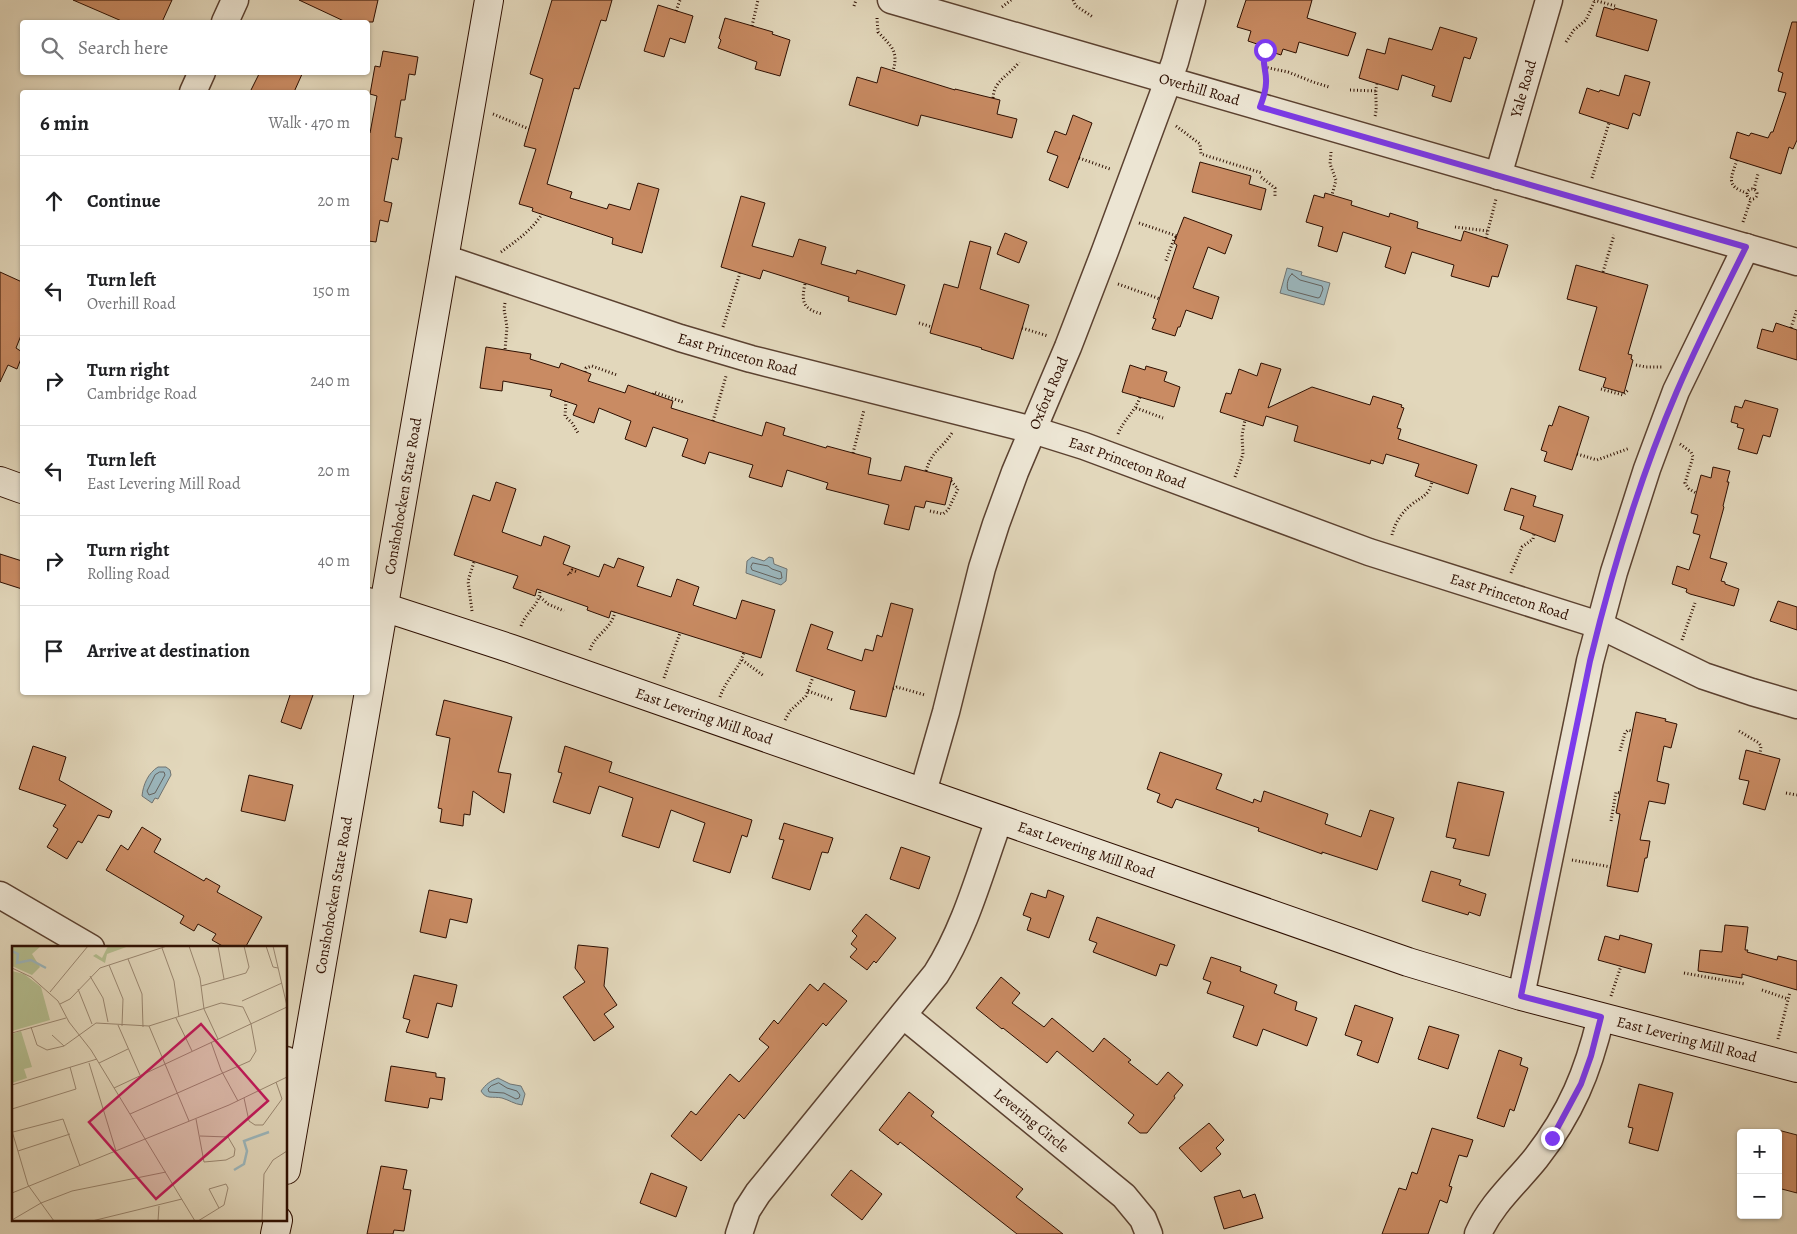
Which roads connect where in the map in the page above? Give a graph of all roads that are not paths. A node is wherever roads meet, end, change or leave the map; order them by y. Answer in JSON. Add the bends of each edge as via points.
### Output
{"nodes":[{"id":1,"x":235,"y":0,"type":"edge"},
{"id":2,"x":489,"y":0,"type":"edge"},
{"id":3,"x":1192,"y":0,"type":"edge"},
{"id":4,"x":1549,"y":0,"type":"edge"},
{"id":5,"x":884,"y":8,"type":"edge"},
{"id":6,"x":226,"y":20,"type":"edge"},
{"id":7,"x":201,"y":75,"type":"edge"},
{"id":8,"x":1168,"y":80,"type":"junction"},
{"id":9,"x":194,"y":90,"type":"edge"},
{"id":10,"x":1498,"y":176,"type":"junction"},
{"id":11,"x":1746,"y":247,"type":"junction"},
{"id":12,"x":444,"y":258,"type":"junction"},
{"id":13,"x":1797,"y":262,"type":"edge"},
{"id":14,"x":1033,"y":430,"type":"junction"},
{"id":15,"x":376,"y":604,"type":"edge"},
{"id":16,"x":1599,"y":625,"type":"junction"},
{"id":17,"x":370,"y":638,"type":"edge"},
{"id":18,"x":360,"y":695,"type":"edge"},
{"id":19,"x":1797,"y":705,"type":"edge"},
{"id":20,"x":923,"y":792,"type":"junction"},
{"id":21,"x":999,"y":820,"type":"junction"},
{"id":22,"x":0,"y":895,"type":"edge"},
{"id":23,"x":89,"y":946,"type":"edge"},
{"id":24,"x":1521,"y":996,"type":"junction"},
{"id":25,"x":903,"y":1015,"type":"junction"},
{"id":26,"x":1601,"y":1017,"type":"junction"},
{"id":27,"x":295,"y":1065,"type":"edge"},
{"id":28,"x":1784,"y":1065,"type":"edge"},
{"id":29,"x":288,"y":1147,"type":"edge"},
{"id":30,"x":739,"y":1234,"type":"edge"},
{"id":31,"x":1149,"y":1234,"type":"edge"},
{"id":32,"x":1478,"y":1234,"type":"edge"}],
"edges":[{"from":1,"to":6,"type":"street"},
{"from":2,"to":12,"type":"street","name":"Conshohocken State Road"},
{"from":3,"to":8,"type":"street","name":"Oxford Road"},
{"from":4,"to":10,"type":"street","name":"Yale Road"},
{"from":5,"to":8,"type":"street","name":"Overhill Road"},
{"from":7,"to":9,"type":"street"},
{"from":8,"to":10,"type":"street","name":"Overhill Road"},
{"from":8,"to":14,"type":"street","name":"Oxford Road"},
{"from":10,"to":11,"type":"street","name":"Overhill Road"},
{"from":11,"to":13,"type":"street","name":"Overhill Road"},
{"from":11,"to":16,"type":"street","via":[[1698,343],[1661,430]]},
{"from":12,"to":14,"type":"street","name":"East Princeton Road","via":[[724,351]]},
{"from":12,"to":15,"type":"street","name":"Conshohocken State Road"},
{"from":14,"to":16,"type":"street","name":"East Princeton Road","via":[[1110,455],[1369,552]]},
{"from":14,"to":20,"type":"street","name":"Oxford Road","via":[[982,568]]},
{"from":15,"to":17,"type":"street","name":"Conshohocken State Road"},
{"from":15,"to":20,"type":"street","name":"East Levering Mill Road"},
{"from":16,"to":19,"type":"street","name":"East Princeton Road","via":[[1704,676]]},
{"from":16,"to":24,"type":"street"},
{"from":18,"to":27,"type":"street","name":"Conshohocken State Road"},
{"from":20,"to":21,"type":"street","name":"East Levering Mill Road"},
{"from":21,"to":24,"type":"street","name":"East Levering Mill Road","via":[[1408,962]]},
{"from":21,"to":25,"type":"street","via":[[951,951]]},
{"from":22,"to":23,"type":"street"},
{"from":24,"to":26,"type":"street","name":"East Levering Mill Road"},
{"from":25,"to":30,"type":"street","via":[[758,1193],[747,1210]]},
{"from":25,"to":31,"type":"street","name":"Levering Circle","via":[[1124,1196],[1143,1219]]},
{"from":26,"to":28,"type":"street","name":"East Levering Mill Road"},
{"from":26,"to":32,"type":"street","via":[[1581,1084],[1552,1138],[1496,1204]]},
{"from":27,"to":29,"type":"street","name":"Conshohocken State Road"}]}
